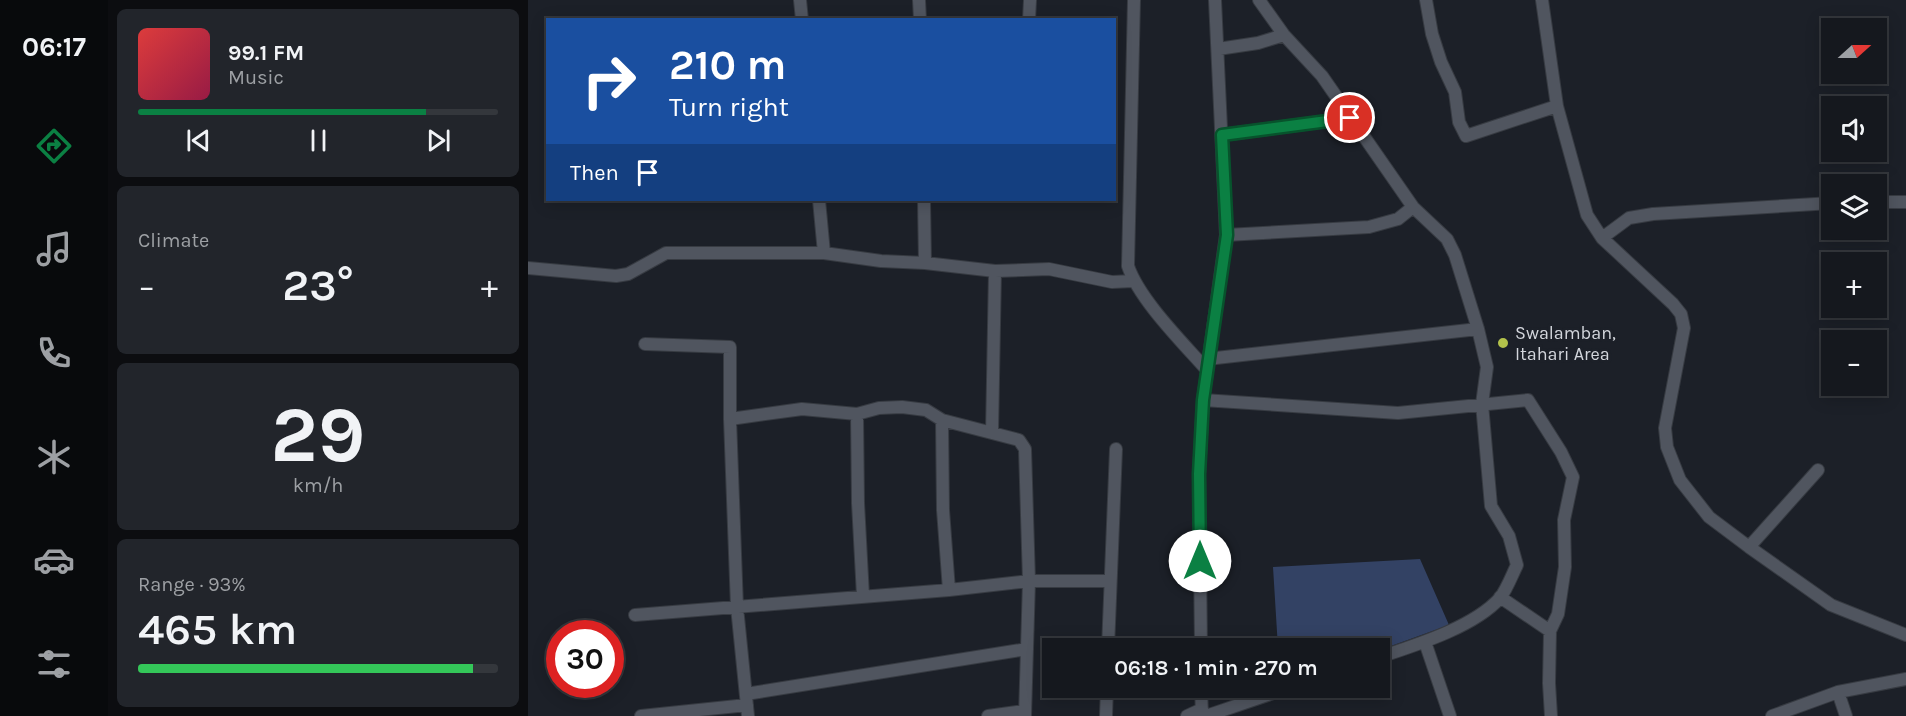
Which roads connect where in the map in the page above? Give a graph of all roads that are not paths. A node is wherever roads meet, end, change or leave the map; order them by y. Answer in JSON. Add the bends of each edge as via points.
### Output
{"nodes":[{"id":1,"x":800,"y":0,"type":"edge"},
{"id":2,"x":919,"y":0,"type":"edge"},
{"id":3,"x":1030,"y":0,"type":"edge"},
{"id":4,"x":1134,"y":0,"type":"edge"},
{"id":5,"x":1215,"y":0,"type":"edge"},
{"id":6,"x":1259,"y":0,"type":"edge"},
{"id":7,"x":1426,"y":0,"type":"edge"},
{"id":8,"x":1542,"y":0,"type":"edge"},
{"id":9,"x":802,"y":18,"type":"edge"},
{"id":10,"x":920,"y":18,"type":"edge"},
{"id":11,"x":1029,"y":18,"type":"edge"},
{"id":12,"x":1284,"y":35,"type":"junction"},
{"id":13,"x":1218,"y":49,"type":"junction"},
{"id":14,"x":1557,"y":106,"type":"junction"},
{"id":15,"x":1350,"y":118,"type":"junction"},
{"id":16,"x":1222,"y":135,"type":"junction"},
{"id":17,"x":819,"y":201,"type":"edge"},
{"id":18,"x":924,"y":201,"type":"edge"},
{"id":19,"x":1887,"y":202,"type":"edge"},
{"id":20,"x":1906,"y":202,"type":"edge"},
{"id":21,"x":1821,"y":204,"type":"edge"},
{"id":22,"x":1413,"y":207,"type":"junction"},
{"id":23,"x":1227,"y":235,"type":"junction"},
{"id":24,"x":1602,"y":238,"type":"junction"},
{"id":25,"x":824,"y":253,"type":"junction"},
{"id":26,"x":925,"y":263,"type":"junction"},
{"id":27,"x":528,"y":268,"type":"edge"},
{"id":28,"x":995,"y":270,"type":"junction"},
{"id":29,"x":1132,"y":281,"type":"junction"},
{"id":30,"x":1478,"y":329,"type":"junction"},
{"id":31,"x":645,"y":344,"type":"dead end"},
{"id":32,"x":1207,"y":364,"type":"junction"},
{"id":33,"x":1203,"y":400,"type":"junction"},
{"id":34,"x":1482,"y":405,"type":"junction"},
{"id":35,"x":857,"y":414,"type":"junction"},
{"id":36,"x":730,"y":419,"type":"junction"},
{"id":37,"x":942,"y":420,"type":"junction"},
{"id":38,"x":992,"y":433,"type":"junction"},
{"id":39,"x":1116,"y":449,"type":"dead end"},
{"id":40,"x":1818,"y":470,"type":"dead end"},
{"id":41,"x":1749,"y":548,"type":"junction"},
{"id":42,"x":1029,"y":581,"type":"junction"},
{"id":43,"x":1110,"y":581,"type":"junction"},
{"id":44,"x":949,"y":590,"type":"junction"},
{"id":45,"x":863,"y":596,"type":"junction"},
{"id":46,"x":1500,"y":597,"type":"junction"},
{"id":47,"x":737,"y":607,"type":"junction"},
{"id":48,"x":635,"y":615,"type":"dead end"},
{"id":49,"x":1550,"y":631,"type":"junction"},
{"id":50,"x":1906,"y":635,"type":"edge"},
{"id":51,"x":1108,"y":638,"type":"edge"},
{"id":52,"x":1201,"y":638,"type":"edge"},
{"id":53,"x":1425,"y":642,"type":"junction"},
{"id":54,"x":1027,"y":649,"type":"junction"},
{"id":55,"x":1390,"y":654,"type":"edge"},
{"id":56,"x":1906,"y":679,"type":"edge"},
{"id":57,"x":1838,"y":692,"type":"junction"},
{"id":58,"x":1107,"y":698,"type":"edge"},
{"id":59,"x":1202,"y":698,"type":"edge"},
{"id":60,"x":1256,"y":698,"type":"edge"},
{"id":61,"x":747,"y":705,"type":"edge"},
{"id":62,"x":714,"y":712,"type":"edge"},
{"id":63,"x":1025,"y":713,"type":"edge"},
{"id":64,"x":1203,"y":714,"type":"edge"},
{"id":65,"x":641,"y":716,"type":"edge"},
{"id":66,"x":988,"y":716,"type":"edge"},
{"id":67,"x":1106,"y":716,"type":"edge"},
{"id":68,"x":1187,"y":716,"type":"edge"},
{"id":69,"x":1450,"y":716,"type":"edge"},
{"id":70,"x":1551,"y":716,"type":"edge"},
{"id":71,"x":1772,"y":716,"type":"edge"},
{"id":72,"x":1846,"y":716,"type":"edge"}],
"edges":[{"from":1,"to":9,"type":"street"},
{"from":2,"to":10,"type":"street"},
{"from":3,"to":11,"type":"street"},
{"from":4,"to":29,"type":"street","via":[[1128,266]]},
{"from":5,"to":13,"type":"street"},
{"from":6,"to":12,"type":"street"},
{"from":7,"to":14,"type":"street","via":[[1435,44],[1455,92],[1466,136]]},
{"from":8,"to":14,"type":"street"},
{"from":12,"to":13,"type":"street"},
{"from":12,"to":15,"type":"street","via":[[1322,76]]},
{"from":13,"to":16,"type":"street"},
{"from":14,"to":24,"type":"street","via":[[1587,215]]},
{"from":15,"to":16,"type":"street"},
{"from":15,"to":22,"type":"street"},
{"from":16,"to":23,"type":"street"},
{"from":17,"to":25,"type":"street"},
{"from":18,"to":26,"type":"street"},
{"from":19,"to":20,"type":"street"},
{"from":21,"to":24,"type":"street","via":[[1653,214],[1629,218]]},
{"from":22,"to":23,"type":"street","via":[[1398,219],[1369,227]]},
{"from":22,"to":30,"type":"street","via":[[1447,239]]},
{"from":23,"to":32,"type":"street"},
{"from":24,"to":41,"type":"street","via":[[1681,314],[1684,328],[1665,428],[1666,447],[1680,480],[1709,517]]},
{"from":25,"to":26,"type":"street"},
{"from":25,"to":27,"type":"street","via":[[666,253],[628,274],[616,276]]},
{"from":26,"to":28,"type":"street"},
{"from":28,"to":29,"type":"street","via":[[1049,269],[1112,282]]},
{"from":28,"to":38,"type":"street"},
{"from":29,"to":32,"type":"street","via":[[1169,328]]},
{"from":30,"to":32,"type":"street"},
{"from":30,"to":34,"type":"street","via":[[1487,368]]},
{"from":31,"to":36,"type":"street","via":[[730,347]]},
{"from":32,"to":33,"type":"street"},
{"from":33,"to":34,"type":"street","via":[[1398,413]]},
{"from":33,"to":52,"type":"street","via":[[1199,474]]},
{"from":34,"to":46,"type":"street","via":[[1491,506],[1509,536],[1517,565]]},
{"from":34,"to":49,"type":"street","via":[[1528,400],[1573,477],[1564,520],[1565,567],[1558,614]]},
{"from":35,"to":36,"type":"street","via":[[802,409]]},
{"from":35,"to":37,"type":"street","via":[[902,407],[926,410]]},
{"from":35,"to":45,"type":"street"},
{"from":36,"to":47,"type":"street"},
{"from":37,"to":38,"type":"street"},
{"from":37,"to":44,"type":"street","via":[[942,510]]},
{"from":38,"to":42,"type":"street","via":[[1019,440],[1025,448]]},
{"from":39,"to":43,"type":"street"},
{"from":40,"to":41,"type":"street"},
{"from":41,"to":50,"type":"street","via":[[1831,605]]},
{"from":42,"to":43,"type":"street"},
{"from":42,"to":44,"type":"street"},
{"from":42,"to":54,"type":"street"},
{"from":43,"to":51,"type":"street"},
{"from":44,"to":45,"type":"street"},
{"from":45,"to":47,"type":"street"},
{"from":46,"to":49,"type":"street"},
{"from":46,"to":53,"type":"street","via":[[1460,626]]},
{"from":47,"to":48,"type":"street"},
{"from":47,"to":61,"type":"street"},
{"from":49,"to":70,"type":"street"},
{"from":53,"to":55,"type":"street"},
{"from":53,"to":69,"type":"street"},
{"from":54,"to":61,"type":"street"},
{"from":54,"to":63,"type":"street"},
{"from":56,"to":57,"type":"street"},
{"from":57,"to":71,"type":"street"},
{"from":57,"to":72,"type":"street"},
{"from":58,"to":67,"type":"street"},
{"from":59,"to":64,"type":"street"},
{"from":60,"to":64,"type":"street"},
{"from":61,"to":62,"type":"street"},
{"from":62,"to":65,"type":"street"},
{"from":63,"to":66,"type":"street"},
{"from":64,"to":68,"type":"street"}]}
